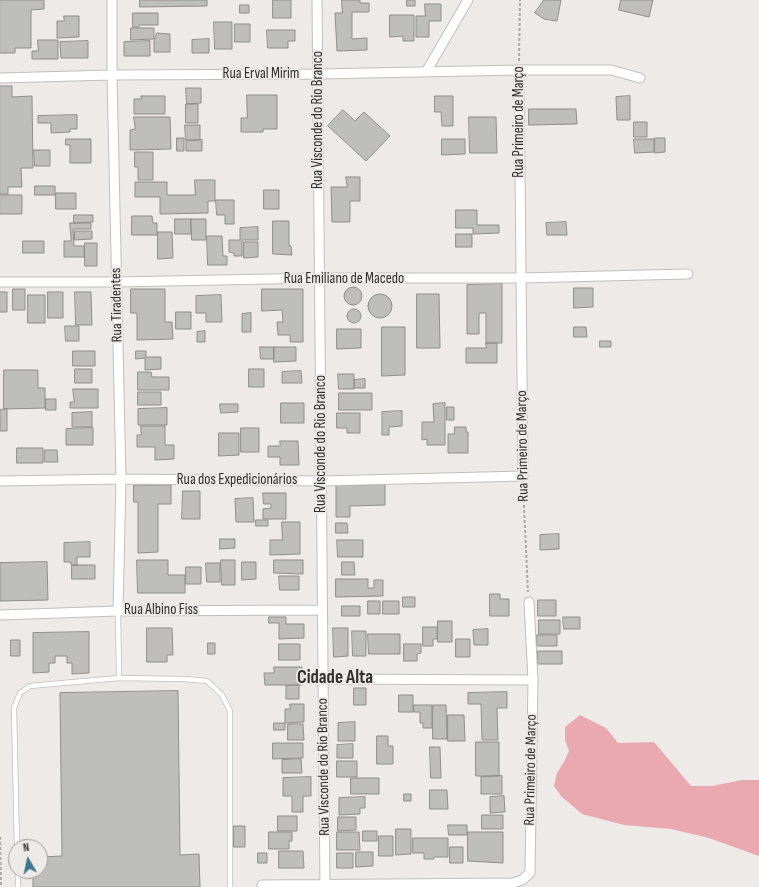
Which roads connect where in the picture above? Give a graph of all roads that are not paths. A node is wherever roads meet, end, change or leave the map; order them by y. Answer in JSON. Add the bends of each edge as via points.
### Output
{"nodes":[{"id":1,"x":112,"y":0,"type":"edge"},
{"id":2,"x":318,"y":0,"type":"edge"},
{"id":3,"x":468,"y":0,"type":"edge"},
{"id":4,"x":519,"y":70,"type":"junction"},
{"id":5,"x":426,"y":72,"type":"junction"},
{"id":6,"x":112,"y":74,"type":"junction"},
{"id":7,"x":318,"y":74,"type":"junction"},
{"id":8,"x":0,"y":78,"type":"edge"},
{"id":9,"x":640,"y":78,"type":"dead end"},
{"id":10,"x":688,"y":274,"type":"dead end"},
{"id":11,"x":320,"y":278,"type":"junction"},
{"id":12,"x":520,"y":278,"type":"junction"},
{"id":13,"x":0,"y":282,"type":"edge"},
{"id":14,"x":117,"y":282,"type":"junction"},
{"id":15,"x":523,"y":476,"type":"joint"},
{"id":16,"x":121,"y":479,"type":"junction"},
{"id":17,"x":0,"y":481,"type":"edge"},
{"id":18,"x":321,"y":481,"type":"junction"},
{"id":19,"x":529,"y":602,"type":"road end"},
{"id":20,"x":322,"y":610,"type":"junction"},
{"id":21,"x":118,"y":611,"type":"junction"},
{"id":22,"x":0,"y":615,"type":"edge"},
{"id":23,"x":119,"y":678,"type":"junction"},
{"id":24,"x":323,"y":680,"type":"junction"},
{"id":25,"x":533,"y":680,"type":"junction"},
{"id":26,"x":17,"y":839,"type":"edge"},
{"id":27,"x":262,"y":885,"type":"dead end"},
{"id":28,"x":326,"y":885,"type":"edge"},
{"id":29,"x":230,"y":887,"type":"edge"}],
"edges":[{"from":1,"to":6,"type":"street","name":"Rua Tiradentes"},
{"from":2,"to":7,"type":"street","name":"Rua Visconde do Rio Branco"},
{"from":3,"to":5,"type":"street"},
{"from":4,"to":5,"type":"street","name":"Rua Erval Mirim"},
{"from":4,"to":9,"type":"street","name":"Rua Erval Mirim","via":[[611,70]]},
{"from":4,"to":12,"type":"street","name":"Rua Primeiro de Março"},
{"from":5,"to":7,"type":"street","name":"Rua Erval Mirim"},
{"from":6,"to":7,"type":"street","name":"Rua Erval Mirim"},
{"from":6,"to":8,"type":"street","name":"Rua Erval Mirim"},
{"from":6,"to":14,"type":"street","name":"Rua Tiradentes"},
{"from":7,"to":11,"type":"street","name":"Rua Visconde do Rio Branco"},
{"from":10,"to":12,"type":"street","name":"Rua Emiliano de Macedo"},
{"from":11,"to":12,"type":"street","name":"Rua Emiliano de Macedo"},
{"from":11,"to":14,"type":"street","name":"Rua Emiliano de Macedo"},
{"from":11,"to":18,"type":"street","name":"Rua Visconde do Rio Branco"},
{"from":12,"to":15,"type":"street","name":"Rua Primeiro de Março"},
{"from":13,"to":14,"type":"street","name":"Rua Emiliano de Macedo"},
{"from":14,"to":16,"type":"street","name":"Rua Tiradentes"},
{"from":15,"to":18,"type":"street","name":"Rua dos Expedicionários"},
{"from":16,"to":17,"type":"street","name":"Rua dos Expedicionários"},
{"from":16,"to":18,"type":"street","name":"Rua dos Expedicionários"},
{"from":16,"to":21,"type":"street","name":"Rua Tiradentes"},
{"from":18,"to":20,"type":"street","name":"Rua Visconde do Rio Branco"},
{"from":19,"to":25,"type":"street","name":"Rua Primeiro de Março"},
{"from":20,"to":21,"type":"street","name":"Rua Albino Fiss"},
{"from":20,"to":24,"type":"street","name":"Rua Visconde do Rio Branco"},
{"from":21,"to":22,"type":"street","name":"Rua Albino Fiss"},
{"from":21,"to":23,"type":"lane"},
{"from":23,"to":26,"type":"lane","via":[[30,686],[20,693],[14,708]]},
{"from":23,"to":29,"type":"lane","via":[[206,681],[222,695],[230,711]]},
{"from":24,"to":25,"type":"street"},
{"from":24,"to":28,"type":"street","name":"Rua Visconde do Rio Branco"},
{"from":25,"to":28,"type":"street","name":"Rua Primeiro de Março","via":[[530,873],[513,883]]},
{"from":27,"to":28,"type":"street"}]}
